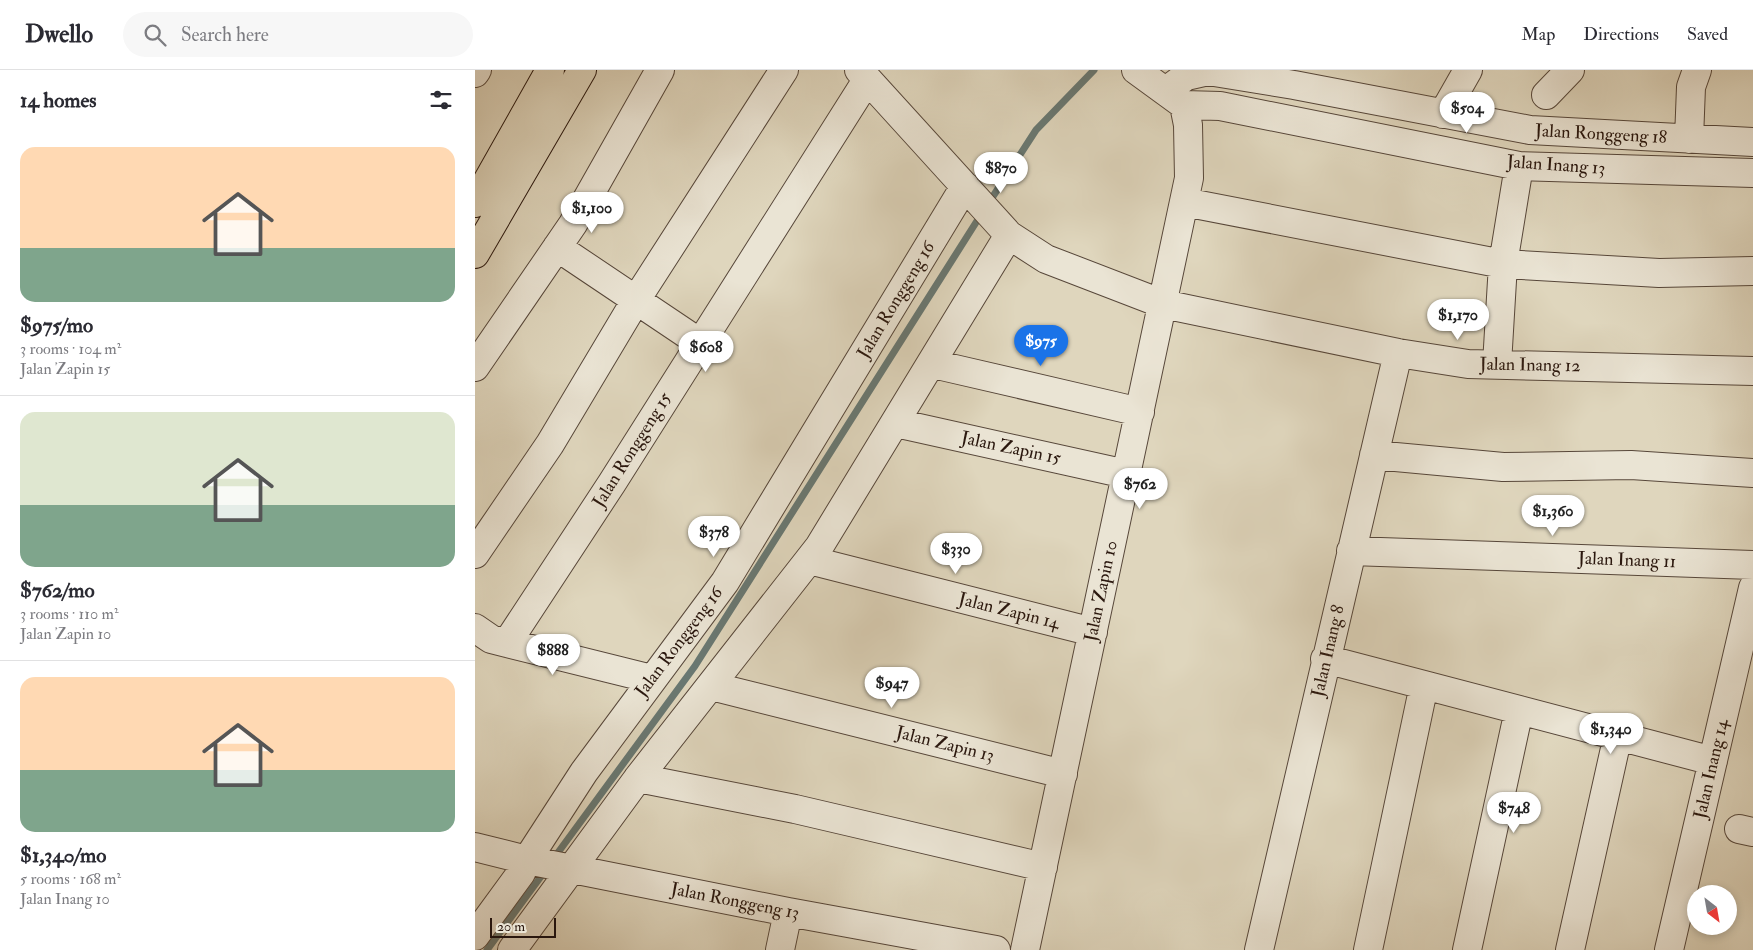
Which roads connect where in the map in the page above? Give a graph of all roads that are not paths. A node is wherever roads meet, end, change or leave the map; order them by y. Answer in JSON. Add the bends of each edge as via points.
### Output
{"nodes":[{"id":1,"x":550,"y":70,"type":"edge"},
{"id":2,"x":582,"y":70,"type":"edge"},
{"id":3,"x":660,"y":70,"type":"edge"},
{"id":4,"x":784,"y":70,"type":"edge"},
{"id":5,"x":1136,"y":70,"type":"edge"},
{"id":6,"x":1469,"y":70,"type":"edge"},
{"id":7,"x":1571,"y":70,"type":"edge"},
{"id":8,"x":1697,"y":70,"type":"edge"},
{"id":9,"x":863,"y":75,"type":"edge"},
{"id":10,"x":1546,"y":95,"type":"dead end"},
{"id":11,"x":1175,"y":98,"type":"junction"},
{"id":12,"x":1443,"y":114,"type":"junction"},
{"id":13,"x":1689,"y":139,"type":"junction"},
{"id":14,"x":1753,"y":142,"type":"edge"},
{"id":15,"x":1519,"y":166,"type":"junction"},
{"id":16,"x":1753,"y":173,"type":"edge"},
{"id":17,"x":970,"y":192,"type":"junction"},
{"id":18,"x":1184,"y":202,"type":"junction"},
{"id":19,"x":475,"y":203,"type":"edge"},
{"id":20,"x":1002,"y":228,"type":"junction"},
{"id":21,"x":557,"y":247,"type":"junction"},
{"id":22,"x":475,"y":254,"type":"edge"},
{"id":23,"x":1503,"y":264,"type":"junction"},
{"id":24,"x":1753,"y":271,"type":"edge"},
{"id":25,"x":636,"y":300,"type":"junction"},
{"id":26,"x":1163,"y":304,"type":"junction"},
{"id":27,"x":700,"y":343,"type":"junction"},
{"id":28,"x":1398,"y":353,"type":"junction"},
{"id":29,"x":933,"y":364,"type":"junction"},
{"id":30,"x":1497,"y":364,"type":"junction"},
{"id":31,"x":475,"y":367,"type":"edge"},
{"id":32,"x":1753,"y":371,"type":"edge"},
{"id":33,"x":1140,"y":412,"type":"junction"},
{"id":34,"x":896,"y":423,"type":"junction"},
{"id":35,"x":1374,"y":455,"type":"junction"},
{"id":36,"x":1127,"y":474,"type":"junction"},
{"id":37,"x":1753,"y":474,"type":"edge"},
{"id":38,"x":1351,"y":551,"type":"junction"},
{"id":39,"x":475,"y":554,"type":"edge"},
{"id":40,"x":809,"y":560,"type":"junction"},
{"id":41,"x":1753,"y":565,"type":"edge"},
{"id":42,"x":1753,"y":588,"type":"edge"},
{"id":43,"x":475,"y":628,"type":"edge"},
{"id":44,"x":1093,"y":632,"type":"junction"},
{"id":45,"x":507,"y":643,"type":"junction"},
{"id":46,"x":1325,"y":659,"type":"junction"},
{"id":47,"x":652,"y":679,"type":"junction"},
{"id":48,"x":1424,"y":685,"type":"junction"},
{"id":49,"x":711,"y":686,"type":"junction"},
{"id":50,"x":1519,"y":710,"type":"junction"},
{"id":51,"x":1618,"y":735,"type":"junction"},
{"id":52,"x":1713,"y":761,"type":"junction"},
{"id":53,"x":1063,"y":774,"type":"junction"},
{"id":54,"x":638,"y":778,"type":"junction"},
{"id":55,"x":475,"y":847,"type":"edge"},
{"id":56,"x":527,"y":860,"type":"junction"},
{"id":57,"x":1043,"y":867,"type":"junction"},
{"id":58,"x":573,"y":868,"type":"junction"},
{"id":59,"x":788,"y":912,"type":"junction"},
{"id":60,"x":475,"y":936,"type":"edge"},
{"id":61,"x":512,"y":950,"type":"edge"},
{"id":62,"x":780,"y":950,"type":"edge"},
{"id":63,"x":996,"y":950,"type":"edge"},
{"id":64,"x":1025,"y":950,"type":"edge"},
{"id":65,"x":1259,"y":950,"type":"edge"},
{"id":66,"x":1368,"y":950,"type":"edge"},
{"id":67,"x":1467,"y":950,"type":"edge"},
{"id":68,"x":1570,"y":950,"type":"edge"},
{"id":69,"x":1669,"y":950,"type":"edge"}],
"edges":[{"from":1,"to":19,"type":"main road"},
{"from":2,"to":22,"type":"main road"},
{"from":3,"to":21,"type":"street"},
{"from":4,"to":25,"type":"street"},
{"from":5,"to":11,"type":"street"},
{"from":6,"to":12,"type":"street"},
{"from":7,"to":10,"type":"street"},
{"from":8,"to":13,"type":"street","via":[[1691,87]]},
{"from":9,"to":17,"type":"street","name":"Jalan Inang 12"},
{"from":9,"to":27,"type":"street","name":"Jalan Ronggeng 15"},
{"from":11,"to":12,"type":"street","name":"Jalan Ronggeng 18","via":[[1186,76],[1208,71]]},
{"from":11,"to":15,"type":"street","name":"Jalan Inang 13"},
{"from":11,"to":18,"type":"street","name":"Jalan Zapin 10","via":[[1188,125],[1189,178]]},
{"from":12,"to":13,"type":"street","name":"Jalan Ronggeng 18","via":[[1530,130]]},
{"from":13,"to":14,"type":"street","name":"Jalan Ronggeng 18"},
{"from":15,"to":16,"type":"street","name":"Jalan Inang 13"},
{"from":15,"to":23,"type":"street"},
{"from":17,"to":20,"type":"street","name":"Jalan Inang 12"},
{"from":17,"to":47,"type":"street","name":"Jalan Ronggeng 16","via":[[725,582]]},
{"from":18,"to":23,"type":"street"},
{"from":18,"to":26,"type":"street","name":"Jalan Zapin 10"},
{"from":20,"to":26,"type":"street","name":"Jalan Inang 12","via":[[1046,259]]},
{"from":20,"to":29,"type":"street"},
{"from":21,"to":25,"type":"street"},
{"from":21,"to":31,"type":"street"},
{"from":23,"to":24,"type":"street","via":[[1659,273]]},
{"from":23,"to":30,"type":"street"},
{"from":25,"to":27,"type":"street"},
{"from":25,"to":39,"type":"street","via":[[550,444]]},
{"from":26,"to":28,"type":"street","name":"Jalan Inang 12"},
{"from":26,"to":33,"type":"street","name":"Jalan Zapin 10"},
{"from":27,"to":45,"type":"street","name":"Jalan Ronggeng 15"},
{"from":28,"to":30,"type":"street","name":"Jalan Inang 12","via":[[1468,364]]},
{"from":28,"to":35,"type":"street","name":"Jalan Inang 8"},
{"from":29,"to":33,"type":"street"},
{"from":29,"to":34,"type":"street"},
{"from":30,"to":32,"type":"street","name":"Jalan Inang 12"},
{"from":33,"to":36,"type":"street","name":"Jalan Zapin 10"},
{"from":34,"to":36,"type":"street","name":"Jalan Zapin 15"},
{"from":34,"to":40,"type":"street"},
{"from":35,"to":37,"type":"street","via":[[1503,467],[1631,465]]},
{"from":35,"to":38,"type":"street","name":"Jalan Inang 8"},
{"from":36,"to":44,"type":"street","name":"Jalan Zapin 10"},
{"from":38,"to":41,"type":"street","name":"Jalan Inang 11"},
{"from":38,"to":46,"type":"street","name":"Jalan Inang 8"},
{"from":40,"to":44,"type":"street","name":"Jalan Zapin 14"},
{"from":40,"to":49,"type":"street"},
{"from":42,"to":52,"type":"street","name":"Jalan Inang 14"},
{"from":43,"to":45,"type":"street","via":[[491,639]]},
{"from":44,"to":53,"type":"street","name":"Jalan Zapin 10"},
{"from":45,"to":47,"type":"street"},
{"from":46,"to":48,"type":"street"},
{"from":46,"to":65,"type":"street","name":"Jalan Inang 8"},
{"from":47,"to":56,"type":"street","name":"Jalan Ronggeng 16"},
{"from":48,"to":50,"type":"street"},
{"from":48,"to":66,"type":"street"},
{"from":49,"to":53,"type":"street","name":"Jalan Zapin 13"},
{"from":49,"to":54,"type":"street"},
{"from":50,"to":51,"type":"street"},
{"from":50,"to":67,"type":"street"},
{"from":51,"to":52,"type":"street"},
{"from":51,"to":68,"type":"street"},
{"from":52,"to":69,"type":"street","name":"Jalan Inang 14"},
{"from":53,"to":57,"type":"street","name":"Jalan Zapin 10"},
{"from":54,"to":57,"type":"street","via":[[795,809]]},
{"from":54,"to":58,"type":"street"},
{"from":55,"to":56,"type":"street","name":"Jalan Ronggeng 13"},
{"from":56,"to":58,"type":"street","name":"Jalan Ronggeng 13"},
{"from":56,"to":60,"type":"street","name":"Jalan Ronggeng 16"},
{"from":57,"to":64,"type":"street","name":"Jalan Zapin 10"},
{"from":58,"to":59,"type":"street","name":"Jalan Ronggeng 13"},
{"from":58,"to":61,"type":"street"},
{"from":59,"to":62,"type":"street"},
{"from":59,"to":63,"type":"street","name":"Jalan Ronggeng 13"}]}
